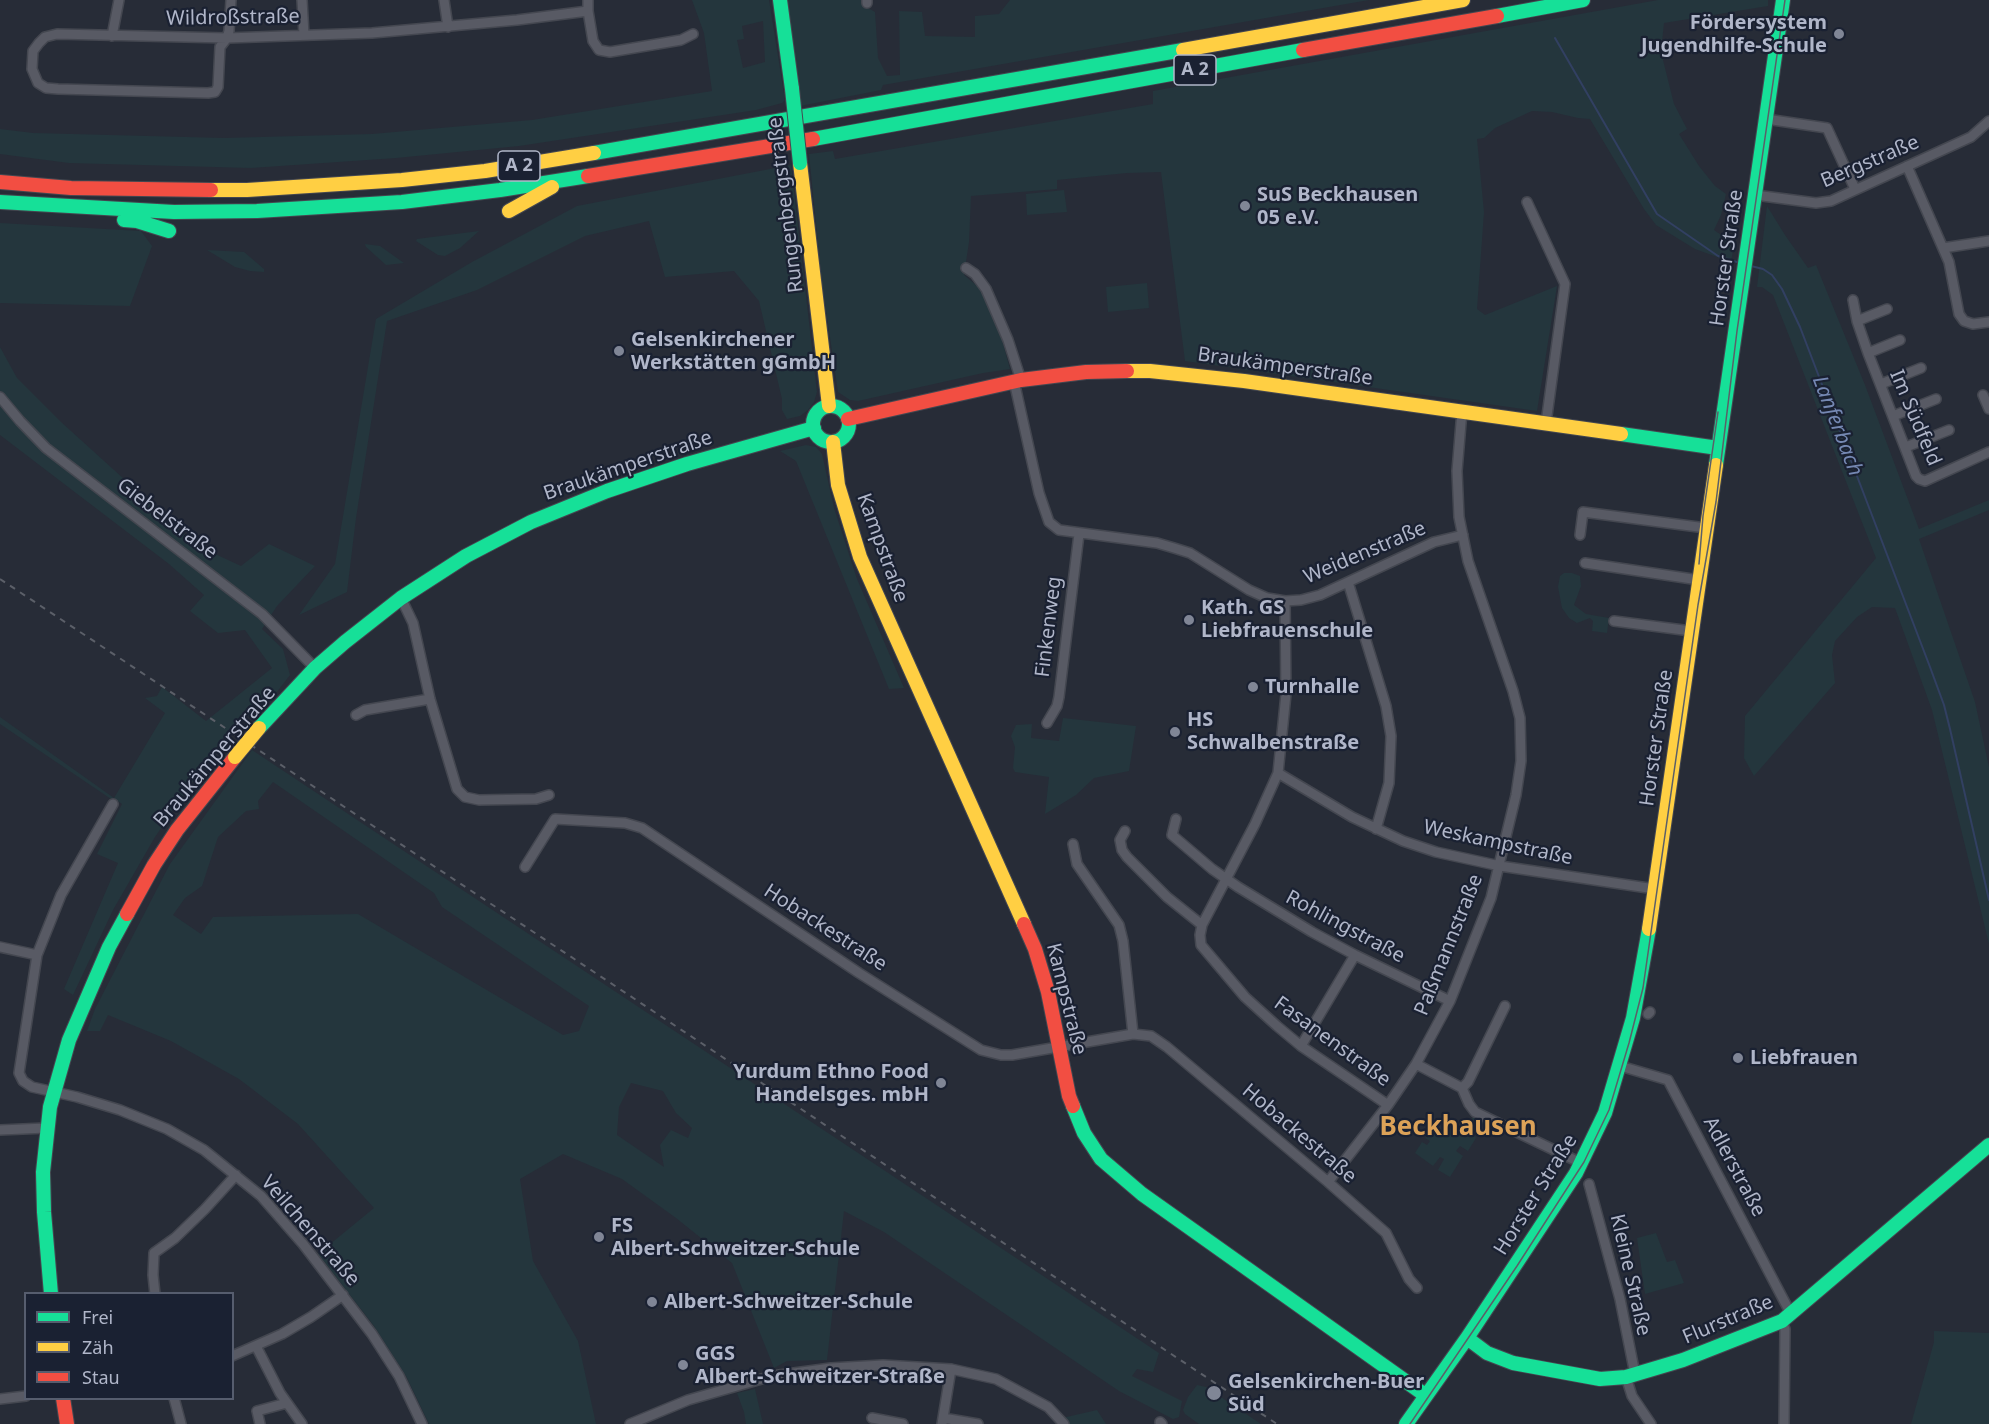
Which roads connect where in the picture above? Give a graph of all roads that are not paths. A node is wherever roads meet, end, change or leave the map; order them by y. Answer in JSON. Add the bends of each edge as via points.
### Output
{"nodes":[{"id":1,"x":119,"y":0,"type":"edge"},
{"id":2,"x":231,"y":0,"type":"edge"},
{"id":3,"x":302,"y":0,"type":"edge"},
{"id":4,"x":444,"y":0,"type":"edge"},
{"id":5,"x":588,"y":0,"type":"edge"},
{"id":6,"x":780,"y":0,"type":"edge"},
{"id":7,"x":1463,"y":0,"type":"edge"},
{"id":8,"x":1583,"y":0,"type":"edge"},
{"id":9,"x":1783,"y":0,"type":"edge"},
{"id":10,"x":588,"y":11,"type":"junction"},
{"id":11,"x":447,"y":27,"type":"junction"},
{"id":12,"x":693,"y":34,"type":"dead end"},
{"id":13,"x":304,"y":35,"type":"junction"},
{"id":14,"x":112,"y":36,"type":"junction"},
{"id":15,"x":227,"y":38,"type":"junction"},
{"id":16,"x":1766,"y":119,"type":"junction"},
{"id":17,"x":1989,"y":121,"type":"edge"},
{"id":18,"x":1907,"y":166,"type":"junction"},
{"id":19,"x":562,"y":181,"type":"junction"},
{"id":20,"x":0,"y":182,"type":"edge"},
{"id":21,"x":1855,"y":189,"type":"junction"},
{"id":22,"x":1755,"y":195,"type":"junction"},
{"id":23,"x":0,"y":202,"type":"edge"},
{"id":24,"x":1527,"y":202,"type":"dead end"},
{"id":25,"x":91,"y":208,"type":"junction"},
{"id":26,"x":509,"y":211,"type":"dead end"},
{"id":27,"x":169,"y":231,"type":"dead end"},
{"id":28,"x":1989,"y":241,"type":"edge"},
{"id":29,"x":1943,"y":248,"type":"junction"},
{"id":30,"x":966,"y":268,"type":"dead end"},
{"id":31,"x":1853,"y":300,"type":"dead end"},
{"id":32,"x":1887,"y":309,"type":"dead end"},
{"id":33,"x":1857,"y":321,"type":"junction"},
{"id":34,"x":1989,"y":322,"type":"edge"},
{"id":35,"x":1900,"y":340,"type":"dead end"},
{"id":36,"x":1868,"y":353,"type":"junction"},
{"id":37,"x":1922,"y":368,"type":"dead end"},
{"id":38,"x":1017,"y":381,"type":"junction"},
{"id":39,"x":1881,"y":384,"type":"junction"},
{"id":40,"x":1983,"y":395,"type":"dead end"},
{"id":41,"x":0,"y":397,"type":"edge"},
{"id":42,"x":1936,"y":399,"type":"dead end"},
{"id":43,"x":829,"y":406,"type":"junction"},
{"id":44,"x":1989,"y":409,"type":"edge"},
{"id":45,"x":1462,"y":411,"type":"junction"},
{"id":46,"x":1893,"y":416,"type":"junction"},
{"id":47,"x":848,"y":418,"type":"junction"},
{"id":48,"x":1546,"y":423,"type":"junction"},
{"id":49,"x":814,"y":428,"type":"junction"},
{"id":50,"x":1949,"y":430,"type":"dead end"},
{"id":51,"x":833,"y":442,"type":"junction"},
{"id":52,"x":1906,"y":447,"type":"junction"},
{"id":53,"x":1718,"y":448,"type":"junction"},
{"id":54,"x":1989,"y":452,"type":"edge"},
{"id":55,"x":1706,"y":528,"type":"junction"},
{"id":56,"x":1079,"y":534,"type":"junction"},
{"id":57,"x":1462,"y":535,"type":"junction"},
{"id":58,"x":1580,"y":535,"type":"dead end"},
{"id":59,"x":1585,"y":563,"type":"dead end"},
{"id":60,"x":1699,"y":580,"type":"junction"},
{"id":61,"x":1348,"y":582,"type":"junction"},
{"id":62,"x":402,"y":598,"type":"junction"},
{"id":63,"x":1285,"y":601,"type":"junction"},
{"id":64,"x":1614,"y":621,"type":"dead end"},
{"id":65,"x":1692,"y":631,"type":"junction"},
{"id":66,"x":315,"y":668,"type":"junction"},
{"id":67,"x":430,"y":699,"type":"junction"},
{"id":68,"x":356,"y":716,"type":"dead end"},
{"id":69,"x":1047,"y":723,"type":"dead end"},
{"id":70,"x":1278,"y":773,"type":"junction"},
{"id":71,"x":549,"y":795,"type":"dead end"},
{"id":72,"x":113,"y":804,"type":"dead end"},
{"id":73,"x":1176,"y":819,"type":"dead end"},
{"id":74,"x":1376,"y":829,"type":"junction"},
{"id":75,"x":1125,"y":831,"type":"dead end"},
{"id":76,"x":1073,"y":844,"type":"dead end"},
{"id":77,"x":1500,"y":866,"type":"junction"},
{"id":78,"x":525,"y":867,"type":"dead end"},
{"id":79,"x":1227,"y":878,"type":"junction"},
{"id":80,"x":1655,"y":889,"type":"junction"},
{"id":81,"x":1202,"y":924,"type":"junction"},
{"id":82,"x":0,"y":947,"type":"edge"},
{"id":83,"x":37,"y":955,"type":"junction"},
{"id":84,"x":1355,"y":955,"type":"junction"},
{"id":85,"x":1450,"y":1001,"type":"junction"},
{"id":86,"x":1506,"y":1006,"type":"dead end"},
{"id":87,"x":1133,"y":1034,"type":"junction"},
{"id":88,"x":1301,"y":1046,"type":"junction"},
{"id":89,"x":1058,"y":1047,"type":"junction"},
{"id":90,"x":1416,"y":1064,"type":"junction"},
{"id":91,"x":1620,"y":1066,"type":"junction"},
{"id":92,"x":1462,"y":1088,"type":"junction"},
{"id":93,"x":54,"y":1093,"type":"junction"},
{"id":94,"x":1388,"y":1105,"type":"junction"},
{"id":95,"x":46,"y":1128,"type":"junction"},
{"id":96,"x":0,"y":1130,"type":"edge"},
{"id":97,"x":1989,"y":1145,"type":"edge"},
{"id":98,"x":1581,"y":1163,"type":"junction"},
{"id":99,"x":236,"y":1175,"type":"junction"},
{"id":100,"x":1328,"y":1182,"type":"junction"},
{"id":101,"x":1589,"y":1184,"type":"dead end"},
{"id":102,"x":1417,"y":1288,"type":"dead end"},
{"id":103,"x":51,"y":1292,"type":"edge"},
{"id":104,"x":155,"y":1292,"type":"edge"},
{"id":105,"x":343,"y":1294,"type":"junction"},
{"id":106,"x":1786,"y":1318,"type":"junction"},
{"id":107,"x":1467,"y":1338,"type":"junction"},
{"id":108,"x":256,"y":1346,"type":"junction"},
{"id":109,"x":234,"y":1355,"type":"edge"},
{"id":110,"x":951,"y":1369,"type":"junction"},
{"id":111,"x":1630,"y":1376,"type":"junction"},
{"id":112,"x":1425,"y":1395,"type":"junction"},
{"id":113,"x":24,"y":1396,"type":"edge"},
{"id":114,"x":0,"y":1399,"type":"edge"},
{"id":115,"x":63,"y":1400,"type":"edge"},
{"id":116,"x":175,"y":1400,"type":"edge"},
{"id":117,"x":287,"y":1403,"type":"junction"},
{"id":118,"x":872,"y":1418,"type":"dead end"},
{"id":119,"x":943,"y":1421,"type":"edge"},
{"id":120,"x":644,"y":1422,"type":"edge"},
{"id":121,"x":67,"y":1424,"type":"edge"},
{"id":122,"x":181,"y":1424,"type":"edge"},
{"id":123,"x":260,"y":1424,"type":"edge"},
{"id":124,"x":302,"y":1424,"type":"edge"},
{"id":125,"x":422,"y":1424,"type":"edge"},
{"id":126,"x":630,"y":1424,"type":"edge"},
{"id":127,"x":903,"y":1424,"type":"edge"},
{"id":128,"x":978,"y":1424,"type":"edge"},
{"id":129,"x":1064,"y":1424,"type":"edge"},
{"id":130,"x":1407,"y":1424,"type":"edge"},
{"id":131,"x":1651,"y":1424,"type":"edge"},
{"id":132,"x":1784,"y":1424,"type":"edge"}],
"edges":[{"from":1,"to":14,"type":"street"},
{"from":2,"to":15,"type":"street"},
{"from":3,"to":13,"type":"street"},
{"from":4,"to":11,"type":"street"},
{"from":5,"to":10,"type":"street"},
{"from":6,"to":43,"type":"main road","name":"Rungenbergstraße","bridge":true},
{"from":7,"to":20,"type":"main road","number":"A 2","via":[[485,171],[247,190],[71,188]]},
{"from":8,"to":19,"type":"main road","number":"A 2"},
{"from":9,"to":16,"type":"main road","name":"Horster Straße"},
{"from":10,"to":11,"type":"street","name":"Wildroßstraße"},
{"from":10,"to":12,"type":"street","via":[[593,41],[599,50],[610,52],[681,40]]},
{"from":11,"to":13,"type":"street","name":"Wildroßstraße"},
{"from":13,"to":15,"type":"street","name":"Wildroßstraße"},
{"from":14,"to":15,"type":"street","name":"Wildroßstraße"},
{"from":14,"to":15,"type":"street","name":"Wildroßstraße","via":[[45,36],[33,51],[32,69],[38,83],[46,88],[215,92],[219,87],[220,47]]},
{"from":16,"to":21,"type":"street","via":[[1827,128]]},
{"from":16,"to":22,"type":"main road","name":"Horster Straße"},
{"from":17,"to":18,"type":"street","name":"Bergstraße","via":[[1971,137]]},
{"from":18,"to":21,"type":"street","name":"Bergstraße"},
{"from":18,"to":29,"type":"street"},
{"from":19,"to":25,"type":"main road","number":"A 2","via":[[330,208],[174,212]]},
{"from":19,"to":26,"type":"main road"},
{"from":21,"to":22,"type":"street","name":"Bergstraße","via":[[1824,203]]},
{"from":22,"to":53,"type":"main road","name":"Horster Straße"},
{"from":23,"to":25,"type":"main road","number":"A 2"},
{"from":24,"to":48,"type":"street","via":[[1565,284]]},
{"from":25,"to":27,"type":"main road","via":[[113,219],[137,221]]},
{"from":28,"to":29,"type":"street"},
{"from":29,"to":34,"type":"street","via":[[1959,314],[1972,324]]},
{"from":30,"to":38,"type":"street","via":[[986,289],[1008,340]]},
{"from":31,"to":33,"type":"street","name":"Im Südfeld"},
{"from":32,"to":33,"type":"street"},
{"from":33,"to":36,"type":"street","name":"Im Südfeld"},
{"from":35,"to":36,"type":"street"},
{"from":36,"to":39,"type":"street","name":"Im Südfeld"},
{"from":37,"to":39,"type":"street"},
{"from":38,"to":45,"type":"main road","name":"Braukämperstraße","via":[[1086,372],[1150,371]]},
{"from":38,"to":47,"type":"main road","name":"Braukämperstraße"},
{"from":38,"to":56,"type":"street","name":"Weidenstraße","via":[[1034,474],[1048,522],[1059,530]]},
{"from":39,"to":46,"type":"street","name":"Im Südfeld"},
{"from":40,"to":44,"type":"street"},
{"from":41,"to":66,"type":"street","name":"Giebelstraße","via":[[46,448],[254,608]]},
{"from":42,"to":46,"type":"street"},
{"from":43,"to":47,"type":"main road","via":[[842,410]]},
{"from":43,"to":49,"type":"main road","via":[[816,415]]},
{"from":45,"to":48,"type":"main road","name":"Braukämperstraße"},
{"from":45,"to":57,"type":"street","name":"Paßmannstraße","via":[[1457,493]]},
{"from":46,"to":52,"type":"street","name":"Im Südfeld"},
{"from":47,"to":51,"type":"main road","via":[[848,432]]},
{"from":48,"to":53,"type":"main road","name":"Braukämperstraße"},
{"from":49,"to":51,"type":"main road","via":[[819,437]]},
{"from":49,"to":62,"type":"main road","name":"Braukämperstraße","via":[[657,473],[568,506],[466,556]]},
{"from":50,"to":52,"type":"street"},
{"from":51,"to":89,"type":"main road","name":"Kampstraße","via":[[838,485],[860,557],[1031,939],[1048,992]]},
{"from":52,"to":54,"type":"street","name":"Im Südfeld","via":[[1916,476],[1924,481]]},
{"from":53,"to":55,"type":"main road","name":"Horster Straße"},
{"from":55,"to":58,"type":"street","via":[[1582,512]]},
{"from":55,"to":60,"type":"main road","name":"Horster Straße"},
{"from":56,"to":63,"type":"street","name":"Weidenstraße","via":[[1157,543],[1190,553],[1249,590]]},
{"from":56,"to":69,"type":"street","name":"Finkenweg","via":[[1059,697]]},
{"from":57,"to":61,"type":"street","name":"Weidenstraße","via":[[1434,542]]},
{"from":57,"to":77,"type":"street","name":"Paßmannstraße","via":[[1513,691],[1521,729],[1516,795]]},
{"from":59,"to":60,"type":"street"},
{"from":60,"to":65,"type":"main road","name":"Horster Straße"},
{"from":61,"to":63,"type":"street","name":"Weidenstraße","via":[[1311,598]]},
{"from":61,"to":74,"type":"street","via":[[1386,706],[1391,736],[1389,783]]},
{"from":62,"to":66,"type":"main road","name":"Braukämperstraße"},
{"from":62,"to":67,"type":"street","via":[[413,623]]},
{"from":63,"to":70,"type":"street","via":[[1286,694]]},
{"from":64,"to":65,"type":"street"},
{"from":65,"to":80,"type":"main road","name":"Horster Straße"},
{"from":66,"to":93,"type":"main road","name":"Braukämperstraße","bridge":true,"via":[[235,757],[154,865],[109,947],[69,1040]]},
{"from":67,"to":68,"type":"street","via":[[365,710]]},
{"from":67,"to":71,"type":"street","via":[[457,789],[465,797],[536,799]]},
{"from":70,"to":74,"type":"street","name":"Weskampstraße"},
{"from":70,"to":79,"type":"street"},
{"from":72,"to":83,"type":"street","via":[[61,895]]},
{"from":73,"to":79,"type":"street","name":"Rohlingstraße","via":[[1172,835]]},
{"from":74,"to":77,"type":"street","name":"Weskampstraße","via":[[1436,852]]},
{"from":75,"to":81,"type":"street","via":[[1120,840],[1127,857],[1167,897]]},
{"from":76,"to":87,"type":"street","via":[[1077,864],[1122,933]]},
{"from":77,"to":80,"type":"street","name":"Weskampstraße"},
{"from":77,"to":85,"type":"street","name":"Paßmannstraße","via":[[1480,929]]},
{"from":78,"to":89,"type":"street","name":"Hobackestraße","via":[[555,819],[625,823],[642,828],[981,1050],[1012,1055]]},
{"from":79,"to":81,"type":"street"},
{"from":79,"to":84,"type":"street","name":"Rohlingstraße"},
{"from":80,"to":91,"type":"main road","name":"Horster Straße","via":[[1640,989]]},
{"from":81,"to":88,"type":"street","name":"Fasanenstraße","via":[[1201,945],[1207,954],[1245,998]]},
{"from":82,"to":83,"type":"street"},
{"from":83,"to":93,"type":"street","name":"Veilchenstraße","via":[[19,1073],[32,1087]]},
{"from":84,"to":85,"type":"street","name":"Rohlingstraße"},
{"from":84,"to":88,"type":"street"},
{"from":85,"to":90,"type":"street","name":"Paßmannstraße"},
{"from":86,"to":92,"type":"street"},
{"from":87,"to":89,"type":"street","name":"Hobackestraße"},
{"from":87,"to":100,"type":"street","name":"Hobackestraße","via":[[1150,1036],[1167,1047]]},
{"from":88,"to":94,"type":"street","name":"Fasanenstraße"},
{"from":89,"to":112,"type":"main road","name":"Kampstraße","via":[[1077,1121],[1091,1145],[1118,1175]]},
{"from":90,"to":92,"type":"street"},
{"from":90,"to":94,"type":"street","name":"Paßmannstraße"},
{"from":91,"to":98,"type":"main road","name":"Horster Straße","via":[[1605,1113]]},
{"from":91,"to":106,"type":"street","name":"Adlerstraße","via":[[1668,1080]]},
{"from":92,"to":98,"type":"street","via":[[1475,1112]]},
{"from":93,"to":95,"type":"main road","name":"Braukämperstraße"},
{"from":93,"to":99,"type":"street","name":"Veilchenstraße","via":[[120,1110],[167,1129],[204,1150]]},
{"from":94,"to":100,"type":"street","name":"Paßmannstraße"},
{"from":95,"to":96,"type":"street"},
{"from":95,"to":103,"type":"main road","name":"Braukämperstraße","via":[[42,1172]]},
{"from":97,"to":106,"type":"main road","name":"Flurstraße"},
{"from":98,"to":107,"type":"main road","name":"Horster Straße"},
{"from":99,"to":104,"type":"street","via":[[206,1209],[154,1253]]},
{"from":99,"to":105,"type":"street","name":"Veilchenstraße","via":[[261,1196]]},
{"from":100,"to":102,"type":"street","name":"Hobackestraße","via":[[1386,1233]]},
{"from":101,"to":111,"type":"street","name":"Kleine Straße","via":[[1620,1299]]},
{"from":105,"to":108,"type":"street","via":[[311,1317]]},
{"from":105,"to":125,"type":"street","name":"Veilchenstraße","via":[[399,1376]]},
{"from":106,"to":111,"type":"main road","name":"Flurstraße","via":[[1683,1360]]},
{"from":106,"to":132,"type":"street","name":"Adlerstraße"},
{"from":107,"to":111,"type":"main road","name":"Flurstraße","via":[[1487,1353],[1512,1363],[1600,1379]]},
{"from":107,"to":112,"type":"main road","name":"Horster Straße"},
{"from":108,"to":109,"type":"street"},
{"from":108,"to":117,"type":"street"},
{"from":110,"to":119,"type":"street"},
{"from":110,"to":120,"type":"street","via":[[883,1365],[772,1376],[688,1400]]},
{"from":110,"to":129,"type":"street","via":[[996,1379],[1048,1407]]},
{"from":111,"to":131,"type":"street","name":"Kleine Straße","via":[[1632,1396]]},
{"from":112,"to":130,"type":"main road","name":"Horster Straße"},
{"from":113,"to":114,"type":"street"},
{"from":115,"to":121,"type":"main road"},
{"from":116,"to":122,"type":"street"},
{"from":117,"to":123,"type":"street","via":[[257,1411]]},
{"from":117,"to":124,"type":"street"},
{"from":118,"to":127,"type":"street"},
{"from":119,"to":128,"type":"street"},
{"from":120,"to":126,"type":"street"}]}
